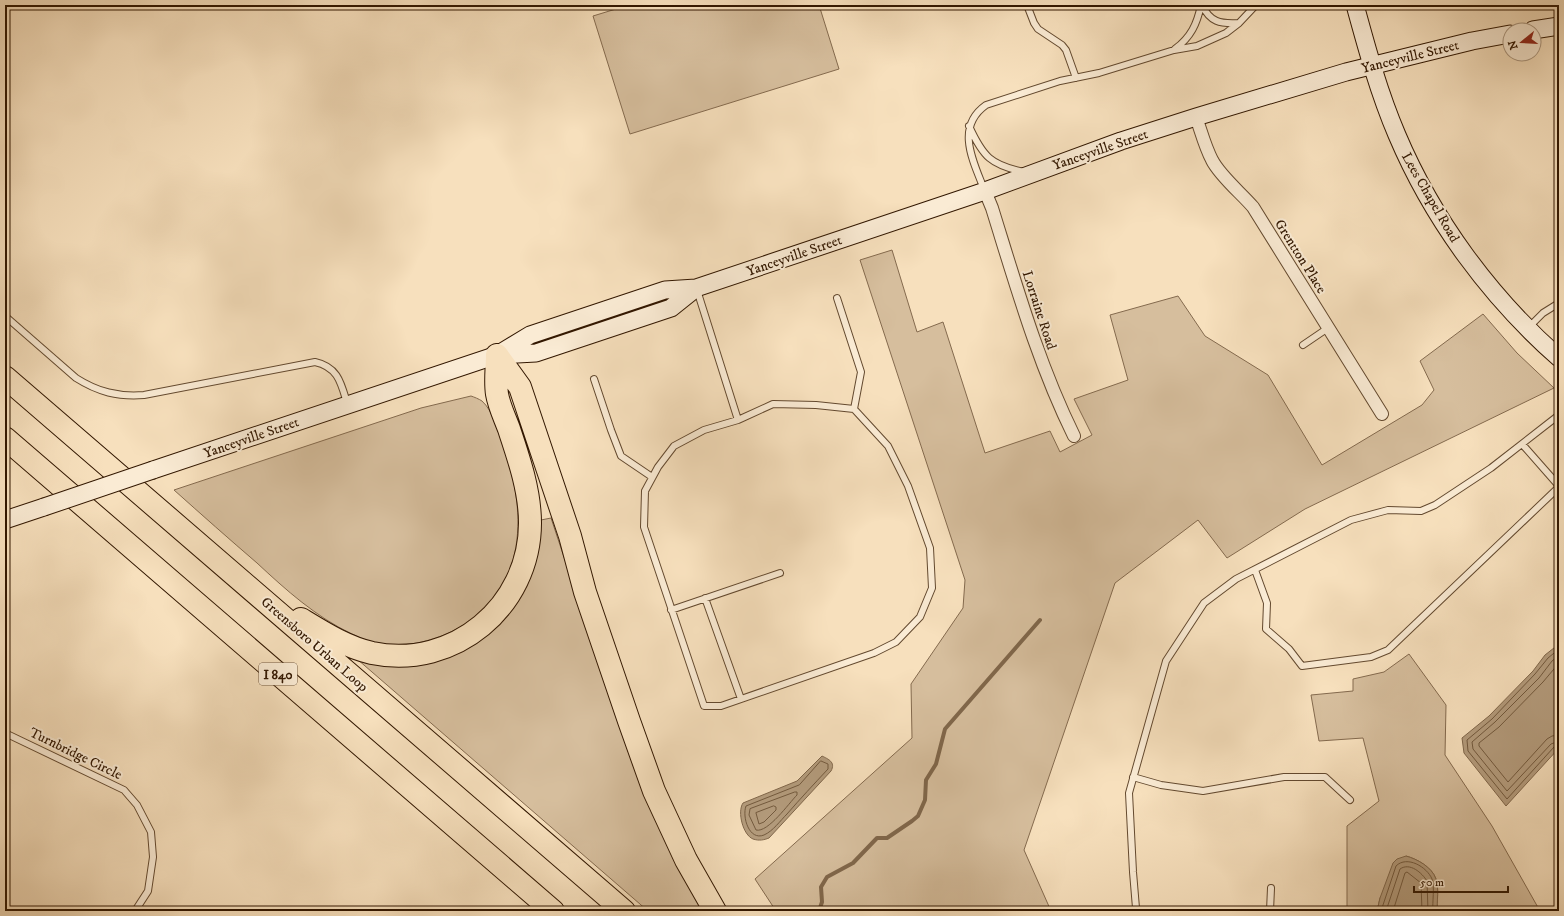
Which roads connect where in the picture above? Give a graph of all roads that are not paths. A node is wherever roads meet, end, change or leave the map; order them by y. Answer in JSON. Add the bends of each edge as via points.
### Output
{"nodes":[{"id":1,"x":1027,"y":5,"type":"edge"},
{"id":2,"x":1201,"y":5,"type":"edge"},
{"id":3,"x":1256,"y":5,"type":"edge"},
{"id":4,"x":1355,"y":5,"type":"edge"},
{"id":5,"x":1239,"y":23,"type":"junction"},
{"id":6,"x":1559,"y":26,"type":"edge"},
{"id":7,"x":1542,"y":29,"type":"edge"},
{"id":8,"x":1502,"y":35,"type":"edge"},
{"id":9,"x":1174,"y":50,"type":"junction"},
{"id":10,"x":1372,"y":66,"type":"junction"},
{"id":11,"x":1076,"y":78,"type":"junction"},
{"id":12,"x":1196,"y":117,"type":"junction"},
{"id":13,"x":969,"y":126,"type":"junction"},
{"id":14,"x":1031,"y":174,"type":"junction"},
{"id":15,"x":985,"y":190,"type":"junction"},
{"id":16,"x":696,"y":288,"type":"junction"},
{"id":17,"x":837,"y":298,"type":"dead end"},
{"id":18,"x":1559,"y":303,"type":"edge"},
{"id":19,"x":5,"y":316,"type":"edge"},
{"id":20,"x":1328,"y":328,"type":"junction"},
{"id":21,"x":1528,"y":328,"type":"junction"},
{"id":22,"x":1303,"y":345,"type":"dead end"},
{"id":23,"x":497,"y":355,"type":"junction"},
{"id":24,"x":1559,"y":358,"type":"edge"},
{"id":25,"x":5,"y":377,"type":"edge"},
{"id":26,"x":594,"y":379,"type":"dead end"},
{"id":27,"x":348,"y":405,"type":"junction"},
{"id":28,"x":854,"y":409,"type":"junction"},
{"id":29,"x":1382,"y":414,"type":"dead end"},
{"id":30,"x":1559,"y":415,"type":"edge"},
{"id":31,"x":738,"y":420,"type":"junction"},
{"id":32,"x":1074,"y":436,"type":"dead end"},
{"id":33,"x":5,"y":438,"type":"edge"},
{"id":34,"x":1522,"y":444,"type":"junction"},
{"id":35,"x":652,"y":477,"type":"junction"},
{"id":36,"x":1559,"y":486,"type":"edge"},
{"id":37,"x":5,"y":520,"type":"edge"},
{"id":38,"x":1255,"y":570,"type":"junction"},
{"id":39,"x":780,"y":573,"type":"dead end"},
{"id":40,"x":254,"y":592,"type":"junction"},
{"id":41,"x":705,"y":598,"type":"junction"},
{"id":42,"x":671,"y":610,"type":"junction"},
{"id":43,"x":741,"y":699,"type":"junction"},
{"id":44,"x":5,"y":732,"type":"edge"},
{"id":45,"x":1133,"y":777,"type":"junction"},
{"id":46,"x":1350,"y":800,"type":"dead end"},
{"id":47,"x":1559,"y":875,"type":"edge"},
{"id":48,"x":1270,"y":888,"type":"dead end"},
{"id":49,"x":1559,"y":892,"type":"edge"},
{"id":50,"x":135,"y":911,"type":"edge"},
{"id":51,"x":553,"y":911,"type":"edge"},
{"id":52,"x":624,"y":911,"type":"edge"},
{"id":53,"x":715,"y":911,"type":"edge"},
{"id":54,"x":1138,"y":911,"type":"edge"},
{"id":55,"x":1270,"y":911,"type":"edge"}],
"edges":[{"from":1,"to":11,"type":"lane","via":[[1038,29],[1066,50]]},
{"from":2,"to":5,"type":"lane","via":[[1205,12],[1218,22]]},
{"from":2,"to":9,"type":"lane","via":[[1190,36]]},
{"from":3,"to":5,"type":"lane"},
{"from":4,"to":10,"type":"main road","name":"Lees Chapel Road"},
{"from":5,"to":9,"type":"lane","via":[[1212,40]]},
{"from":6,"to":7,"type":"main road"},
{"from":8,"to":10,"type":"main road","name":"Yanceyville Street"},
{"from":9,"to":11,"type":"lane"},
{"from":10,"to":12,"type":"main road","name":"Yanceyville Street"},
{"from":10,"to":21,"type":"main road","name":"Lees Chapel Road","via":[[1397,136],[1438,214],[1488,284]]},
{"from":11,"to":13,"type":"lane","via":[[986,105],[979,109]]},
{"from":12,"to":14,"type":"main road","name":"Yanceyville Street"},
{"from":12,"to":20,"type":"street","name":"Grentton Place","via":[[1212,161],[1253,207]]},
{"from":13,"to":14,"type":"lane","via":[[977,144],[989,158],[1005,167]]},
{"from":13,"to":15,"type":"lane","via":[[968,143]]},
{"from":14,"to":15,"type":"main road","name":"Yanceyville Street"},
{"from":15,"to":16,"type":"main road","name":"Yanceyville Street"},
{"from":15,"to":32,"type":"street","name":"Lorraine Road","via":[[1038,353]]},
{"from":16,"to":23,"type":"main road","name":"Yanceyville Street","via":[[665,290],[530,335]]},
{"from":16,"to":31,"type":"lane"},
{"from":17,"to":28,"type":"lane","via":[[861,372]]},
{"from":18,"to":21,"type":"lane","via":[[1543,313]]},
{"from":19,"to":27,"type":"lane","via":[[76,378],[108,394],[144,395],[315,362],[334,371]]},
{"from":20,"to":22,"type":"lane"},
{"from":20,"to":29,"type":"street","name":"Grentton Place"},
{"from":21,"to":24,"type":"main road","name":"Lees Chapel Road"},
{"from":23,"to":27,"type":"main road","name":"Yanceyville Street"},
{"from":23,"to":40,"type":"highway","via":[[497,395],[523,477],[530,523],[522,569],[508,597],[488,621],[463,638],[435,650],[419,654],[388,655],[373,653],[344,643]]},
{"from":23,"to":53,"type":"highway","via":[[520,387],[570,536],[585,592],[654,791],[686,860]]},
{"from":25,"to":40,"type":"highway","name":"Greensboro Urban Loop"},
{"from":26,"to":35,"type":"lane","via":[[621,456]]},
{"from":27,"to":37,"type":"main road","name":"Yanceyville Street","bridge":true},
{"from":28,"to":31,"type":"lane","via":[[773,404]]},
{"from":28,"to":43,"type":"lane","via":[[888,446],[908,486],[930,548],[932,588],[920,617],[896,642],[874,653]]},
{"from":30,"to":34,"type":"lane"},
{"from":31,"to":35,"type":"lane","via":[[704,430],[674,446]]},
{"from":33,"to":51,"type":"highway","number":"I 840"},
{"from":34,"to":36,"type":"lane"},
{"from":34,"to":38,"type":"lane","via":[[1435,505],[1421,511],[1388,510],[1351,520]]},
{"from":35,"to":42,"type":"lane","via":[[645,491],[644,527]]},
{"from":36,"to":38,"type":"lane","via":[[1388,650],[1371,657],[1302,666],[1289,649],[1266,629],[1267,603]]},
{"from":38,"to":45,"type":"lane","via":[[1204,603],[1166,661]]},
{"from":39,"to":41,"type":"lane"},
{"from":40,"to":52,"type":"highway","name":"Greensboro Urban Loop"},
{"from":41,"to":42,"type":"lane"},
{"from":41,"to":43,"type":"lane"},
{"from":42,"to":43,"type":"lane","via":[[704,706],[721,706]]},
{"from":44,"to":50,"type":"lane","name":"Turnbridge Circle","via":[[124,790],[137,806],[151,832],[153,858],[148,891]]},
{"from":45,"to":46,"type":"lane","via":[[1161,786],[1203,791],[1284,778],[1325,777]]},
{"from":45,"to":54,"type":"lane","via":[[1129,793],[1133,872]]},
{"from":47,"to":49,"type":"lane"},
{"from":48,"to":55,"type":"lane"}]}
